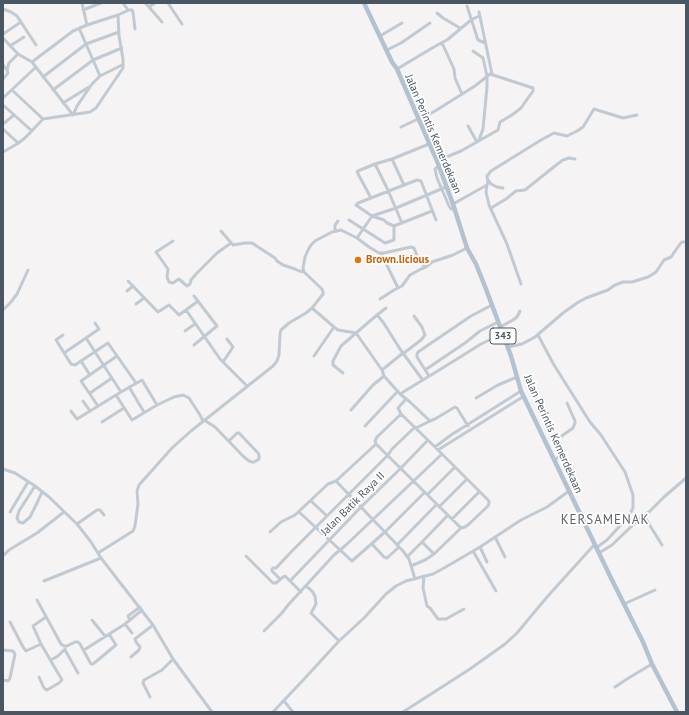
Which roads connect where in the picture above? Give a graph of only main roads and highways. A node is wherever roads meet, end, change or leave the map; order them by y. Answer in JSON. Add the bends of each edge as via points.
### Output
{"nodes":[{"id":1,"x":364,"y":3,"type":"edge"},
{"id":2,"x":677,"y":712,"type":"edge"}],
"edges":[{"from":1,"to":2,"type":"main road","name":"Jalan Perintis Kemerdekaan","number":"343","via":[[397,69],[438,164],[444,188],[453,204],[467,248],[476,264],[508,347],[521,391]]}]}
